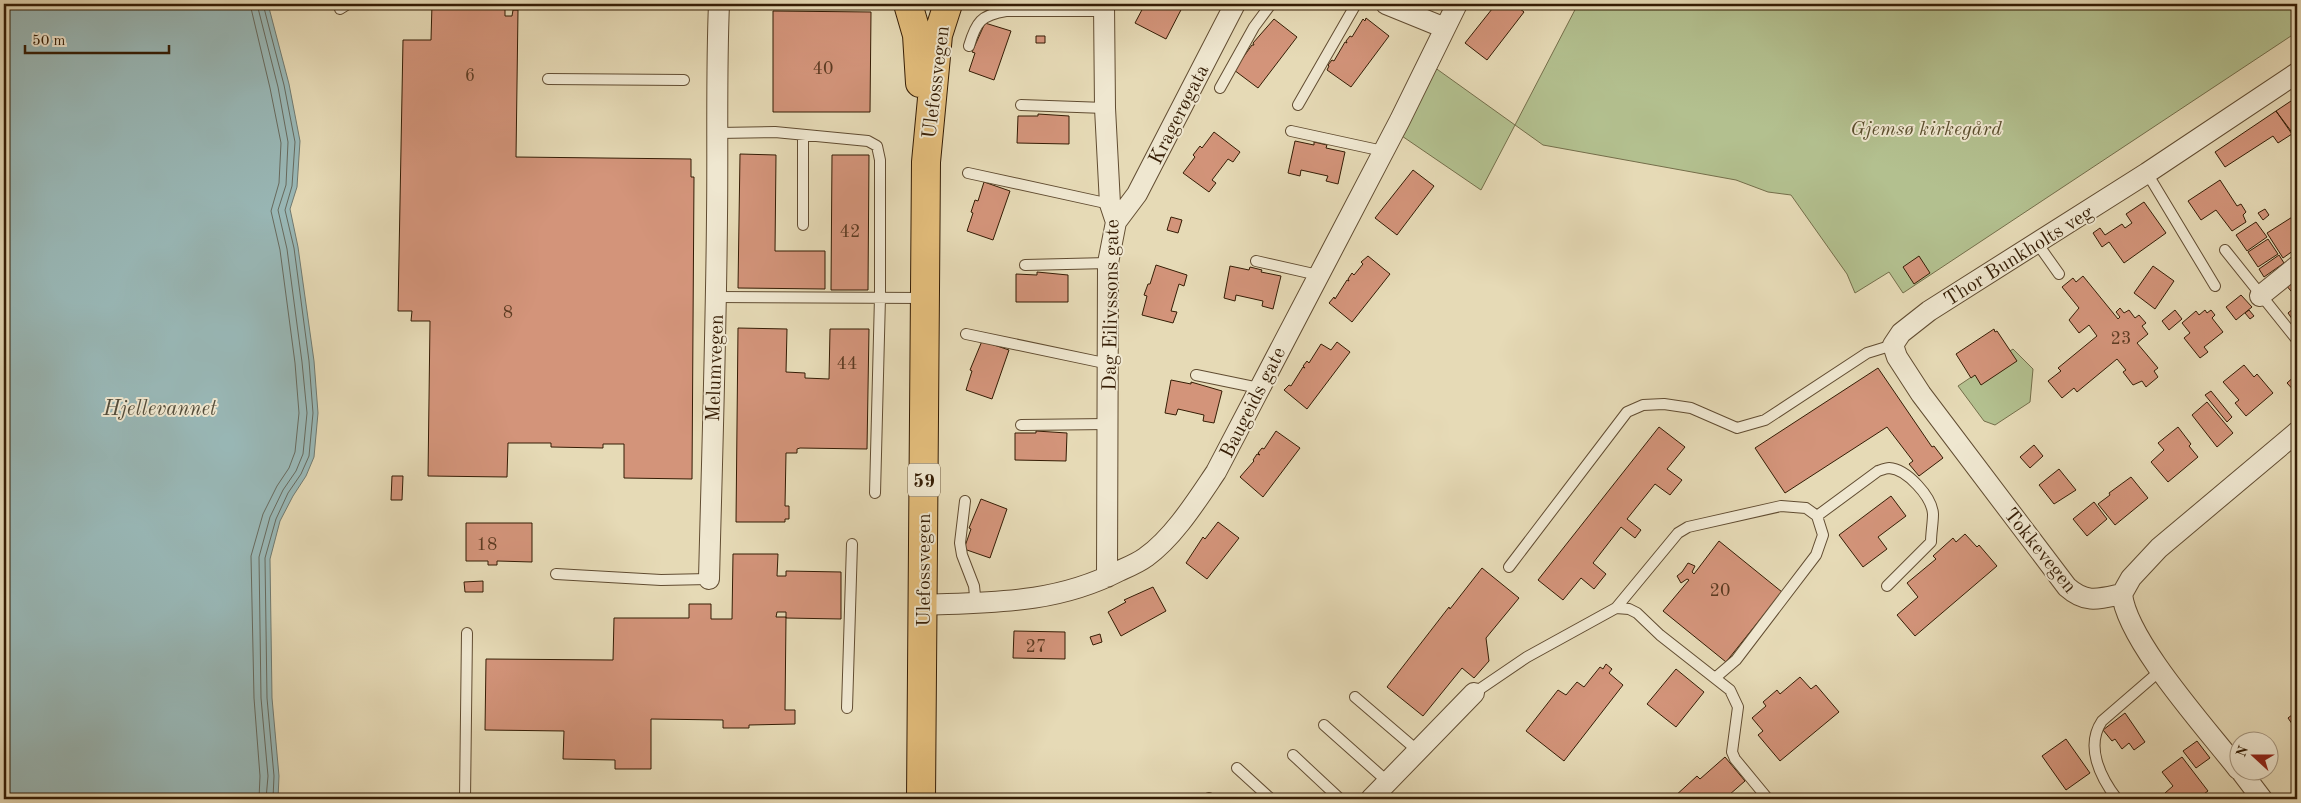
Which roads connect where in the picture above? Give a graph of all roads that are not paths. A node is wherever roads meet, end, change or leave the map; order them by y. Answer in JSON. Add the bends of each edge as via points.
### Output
{"nodes":[{"id":1,"x":719,"y":4,"type":"edge"},
{"id":2,"x":908,"y":4,"type":"edge"},
{"id":3,"x":914,"y":4,"type":"edge"},
{"id":4,"x":947,"y":4,"type":"edge"},
{"id":5,"x":1235,"y":4,"type":"edge"},
{"id":6,"x":1272,"y":4,"type":"edge"},
{"id":7,"x":1356,"y":4,"type":"edge"},
{"id":8,"x":1386,"y":4,"type":"edge"},
{"id":9,"x":1457,"y":4,"type":"edge"},
{"id":10,"x":1104,"y":8,"type":"edge"},
{"id":11,"x":1445,"y":28,"type":"junction"},
{"id":12,"x":969,"y":46,"type":"dead end"},
{"id":13,"x":2297,"y":73,"type":"edge"},
{"id":14,"x":548,"y":79,"type":"dead end"},
{"id":15,"x":684,"y":80,"type":"dead end"},
{"id":16,"x":1220,"y":88,"type":"dead end"},
{"id":17,"x":1021,"y":105,"type":"dead end"},
{"id":18,"x":1298,"y":105,"type":"dead end"},
{"id":19,"x":1105,"y":108,"type":"junction"},
{"id":20,"x":1290,"y":131,"type":"dead end"},
{"id":21,"x":718,"y":133,"type":"junction"},
{"id":22,"x":803,"y":135,"type":"junction"},
{"id":23,"x":1384,"y":151,"type":"junction"},
{"id":24,"x":926,"y":162,"type":"junction"},
{"id":25,"x":968,"y":173,"type":"dead end"},
{"id":26,"x":2147,"y":173,"type":"junction"},
{"id":27,"x":1113,"y":213,"type":"junction"},
{"id":28,"x":803,"y":225,"type":"dead end"},
{"id":29,"x":2037,"y":243,"type":"junction"},
{"id":30,"x":2225,"y":250,"type":"dead end"},
{"id":31,"x":1256,"y":262,"type":"dead end"},
{"id":32,"x":1025,"y":264,"type":"dead end"},
{"id":33,"x":1108,"y":264,"type":"junction"},
{"id":34,"x":2297,"y":266,"type":"edge"},
{"id":35,"x":2059,"y":274,"type":"dead end"},
{"id":36,"x":1318,"y":276,"type":"junction"},
{"id":37,"x":2215,"y":286,"type":"dead end"},
{"id":38,"x":2260,"y":296,"type":"junction"},
{"id":39,"x":716,"y":297,"type":"junction"},
{"id":40,"x":880,"y":297,"type":"junction"},
{"id":41,"x":925,"y":298,"type":"junction"},
{"id":42,"x":966,"y":334,"type":"dead end"},
{"id":43,"x":2297,"y":340,"type":"edge"},
{"id":44,"x":1893,"y":345,"type":"junction"},
{"id":45,"x":1109,"y":364,"type":"junction"},
{"id":46,"x":1196,"y":375,"type":"dead end"},
{"id":47,"x":1259,"y":388,"type":"junction"},
{"id":48,"x":1108,"y":424,"type":"junction"},
{"id":49,"x":1021,"y":425,"type":"dead end"},
{"id":50,"x":2297,"y":432,"type":"edge"},
{"id":51,"x":874,"y":492,"type":"dead end"},
{"id":52,"x":966,"y":502,"type":"dead end"},
{"id":53,"x":1817,"y":516,"type":"junction"},
{"id":54,"x":852,"y":544,"type":"dead end"},
{"id":55,"x":1509,"y":567,"type":"dead end"},
{"id":56,"x":556,"y":574,"type":"dead end"},
{"id":57,"x":1107,"y":577,"type":"junction"},
{"id":58,"x":709,"y":579,"type":"joint"},
{"id":59,"x":1887,"y":586,"type":"dead end"},
{"id":60,"x":2122,"y":594,"type":"junction"},
{"id":61,"x":976,"y":604,"type":"junction"},
{"id":62,"x":923,"y":606,"type":"junction"},
{"id":63,"x":1616,"y":608,"type":"junction"},
{"id":64,"x":467,"y":633,"type":"dead end"},
{"id":65,"x":2162,"y":670,"type":"junction"},
{"id":66,"x":1715,"y":678,"type":"junction"},
{"id":67,"x":1474,"y":693,"type":"joint"},
{"id":68,"x":1355,"y":698,"type":"dead end"},
{"id":69,"x":847,"y":708,"type":"dead end"},
{"id":70,"x":1324,"y":725,"type":"dead end"},
{"id":71,"x":1418,"y":751,"type":"junction"},
{"id":72,"x":1293,"y":755,"type":"dead end"},
{"id":73,"x":2228,"y":756,"type":"edge"},
{"id":74,"x":1237,"y":768,"type":"dead end"},
{"id":75,"x":2247,"y":780,"type":"edge"},
{"id":76,"x":1388,"y":782,"type":"junction"},
{"id":77,"x":465,"y":799,"type":"edge"},
{"id":78,"x":921,"y":799,"type":"edge"},
{"id":79,"x":1271,"y":799,"type":"edge"},
{"id":80,"x":1340,"y":799,"type":"edge"},
{"id":81,"x":1371,"y":799,"type":"edge"},
{"id":82,"x":1768,"y":799,"type":"edge"},
{"id":83,"x":2116,"y":799,"type":"edge"},
{"id":84,"x":2262,"y":799,"type":"edge"}],
"edges":[{"from":1,"to":21,"type":"street","name":"Melumvegen"},
{"from":2,"to":24,"type":"main road","name":"Ulefossvegen","number":"59","via":[[916,35]]},
{"from":3,"to":4,"type":"main road","number":"59","via":[[929,7]]},
{"from":4,"to":24,"type":"main road","name":"Ulefossvegen","number":"59","via":[[938,35]]},
{"from":5,"to":27,"type":"street","name":"Kragerøgata","via":[[1137,194]]},
{"from":6,"to":16,"type":"lane","via":[[1254,27]]},
{"from":7,"to":18,"type":"lane"},
{"from":8,"to":11,"type":"street"},
{"from":9,"to":11,"type":"street","name":"Baugeids gate"},
{"from":10,"to":12,"type":"lane","via":[[992,13],[977,25]]},
{"from":10,"to":19,"type":"street","name":"Dag Eilivssons gate"},
{"from":11,"to":23,"type":"street","name":"Baugeids gate"},
{"from":13,"to":26,"type":"street","name":"Thor Bunkholts veg"},
{"from":14,"to":15,"type":"lane"},
{"from":17,"to":19,"type":"lane"},
{"from":19,"to":27,"type":"street","name":"Dag Eilivssons gate"},
{"from":20,"to":23,"type":"lane"},
{"from":21,"to":22,"type":"lane"},
{"from":21,"to":39,"type":"street","name":"Melumvegen"},
{"from":22,"to":28,"type":"lane"},
{"from":22,"to":40,"type":"lane","via":[[868,141],[877,146],[880,160]]},
{"from":23,"to":36,"type":"street","name":"Baugeids gate"},
{"from":24,"to":41,"type":"main road","name":"Ulefossvegen","number":"59"},
{"from":25,"to":27,"type":"lane"},
{"from":26,"to":29,"type":"street","name":"Thor Bunkholts veg"},
{"from":26,"to":37,"type":"lane"},
{"from":27,"to":33,"type":"street","name":"Dag Eilivssons gate"},
{"from":29,"to":35,"type":"lane"},
{"from":29,"to":44,"type":"street","name":"Thor Bunkholts veg","via":[[1929,311],[1901,333]]},
{"from":30,"to":38,"type":"lane"},
{"from":31,"to":36,"type":"lane"},
{"from":32,"to":33,"type":"lane"},
{"from":33,"to":45,"type":"street","name":"Dag Eilivssons gate"},
{"from":34,"to":38,"type":"street"},
{"from":36,"to":47,"type":"street","name":"Baugeids gate"},
{"from":38,"to":43,"type":"lane"},
{"from":39,"to":40,"type":"lane"},
{"from":39,"to":58,"type":"street","name":"Melumvegen"},
{"from":40,"to":41,"type":"lane"},
{"from":40,"to":51,"type":"lane"},
{"from":41,"to":62,"type":"main road","name":"Ulefossvegen","number":"59"},
{"from":42,"to":45,"type":"lane"},
{"from":44,"to":55,"type":"lane","via":[[1867,353],[1764,420],[1737,428],[1692,408],[1643,404],[1627,412]]},
{"from":44,"to":60,"type":"street","name":"Tokkevegen","via":[[1921,394],[2067,587],[2082,598]]},
{"from":45,"to":48,"type":"street","name":"Dag Eilivssons gate"},
{"from":46,"to":47,"type":"lane"},
{"from":47,"to":57,"type":"street","name":"Baugeids gate","via":[[1216,472],[1181,520],[1146,558]]},
{"from":48,"to":49,"type":"lane"},
{"from":48,"to":57,"type":"street","name":"Dag Eilivssons gate"},
{"from":50,"to":60,"type":"street","via":[[2159,548],[2131,578]]},
{"from":52,"to":61,"type":"lane","via":[[960,543],[974,586]]},
{"from":53,"to":59,"type":"lane","via":[[1878,471],[1890,468],[1903,473],[1915,484],[1930,502],[1933,514],[1931,542]]},
{"from":53,"to":63,"type":"lane","via":[[1806,508],[1781,506],[1688,527],[1678,533]]},
{"from":53,"to":66,"type":"lane","via":[[1823,535],[1816,555],[1736,660]]},
{"from":54,"to":69,"type":"lane"},
{"from":56,"to":58,"type":"lane","name":"Melumvegen","via":[[661,580]]},
{"from":57,"to":61,"type":"street","name":"Baugeids gate","via":[[1058,595]]},
{"from":60,"to":65,"type":"street","via":[[2128,618]]},
{"from":61,"to":62,"type":"street","name":"Baugeids gate"},
{"from":62,"to":78,"type":"main road","name":"Ulefossvegen","number":"59"},
{"from":63,"to":66,"type":"lane","via":[[1629,608],[1637,613]]},
{"from":63,"to":67,"type":"lane","via":[[1527,656]]},
{"from":64,"to":77,"type":"lane"},
{"from":65,"to":73,"type":"street"},
{"from":65,"to":83,"type":"lane","via":[[2102,721],[2096,734],[2096,761]]},
{"from":66,"to":82,"type":"lane","via":[[1730,690],[1738,707],[1732,752]]},
{"from":67,"to":71,"type":"street"},
{"from":68,"to":71,"type":"lane"},
{"from":70,"to":76,"type":"lane"},
{"from":71,"to":76,"type":"street"},
{"from":72,"to":80,"type":"lane"},
{"from":74,"to":79,"type":"lane"},
{"from":75,"to":84,"type":"street"},
{"from":76,"to":81,"type":"street"}]}
